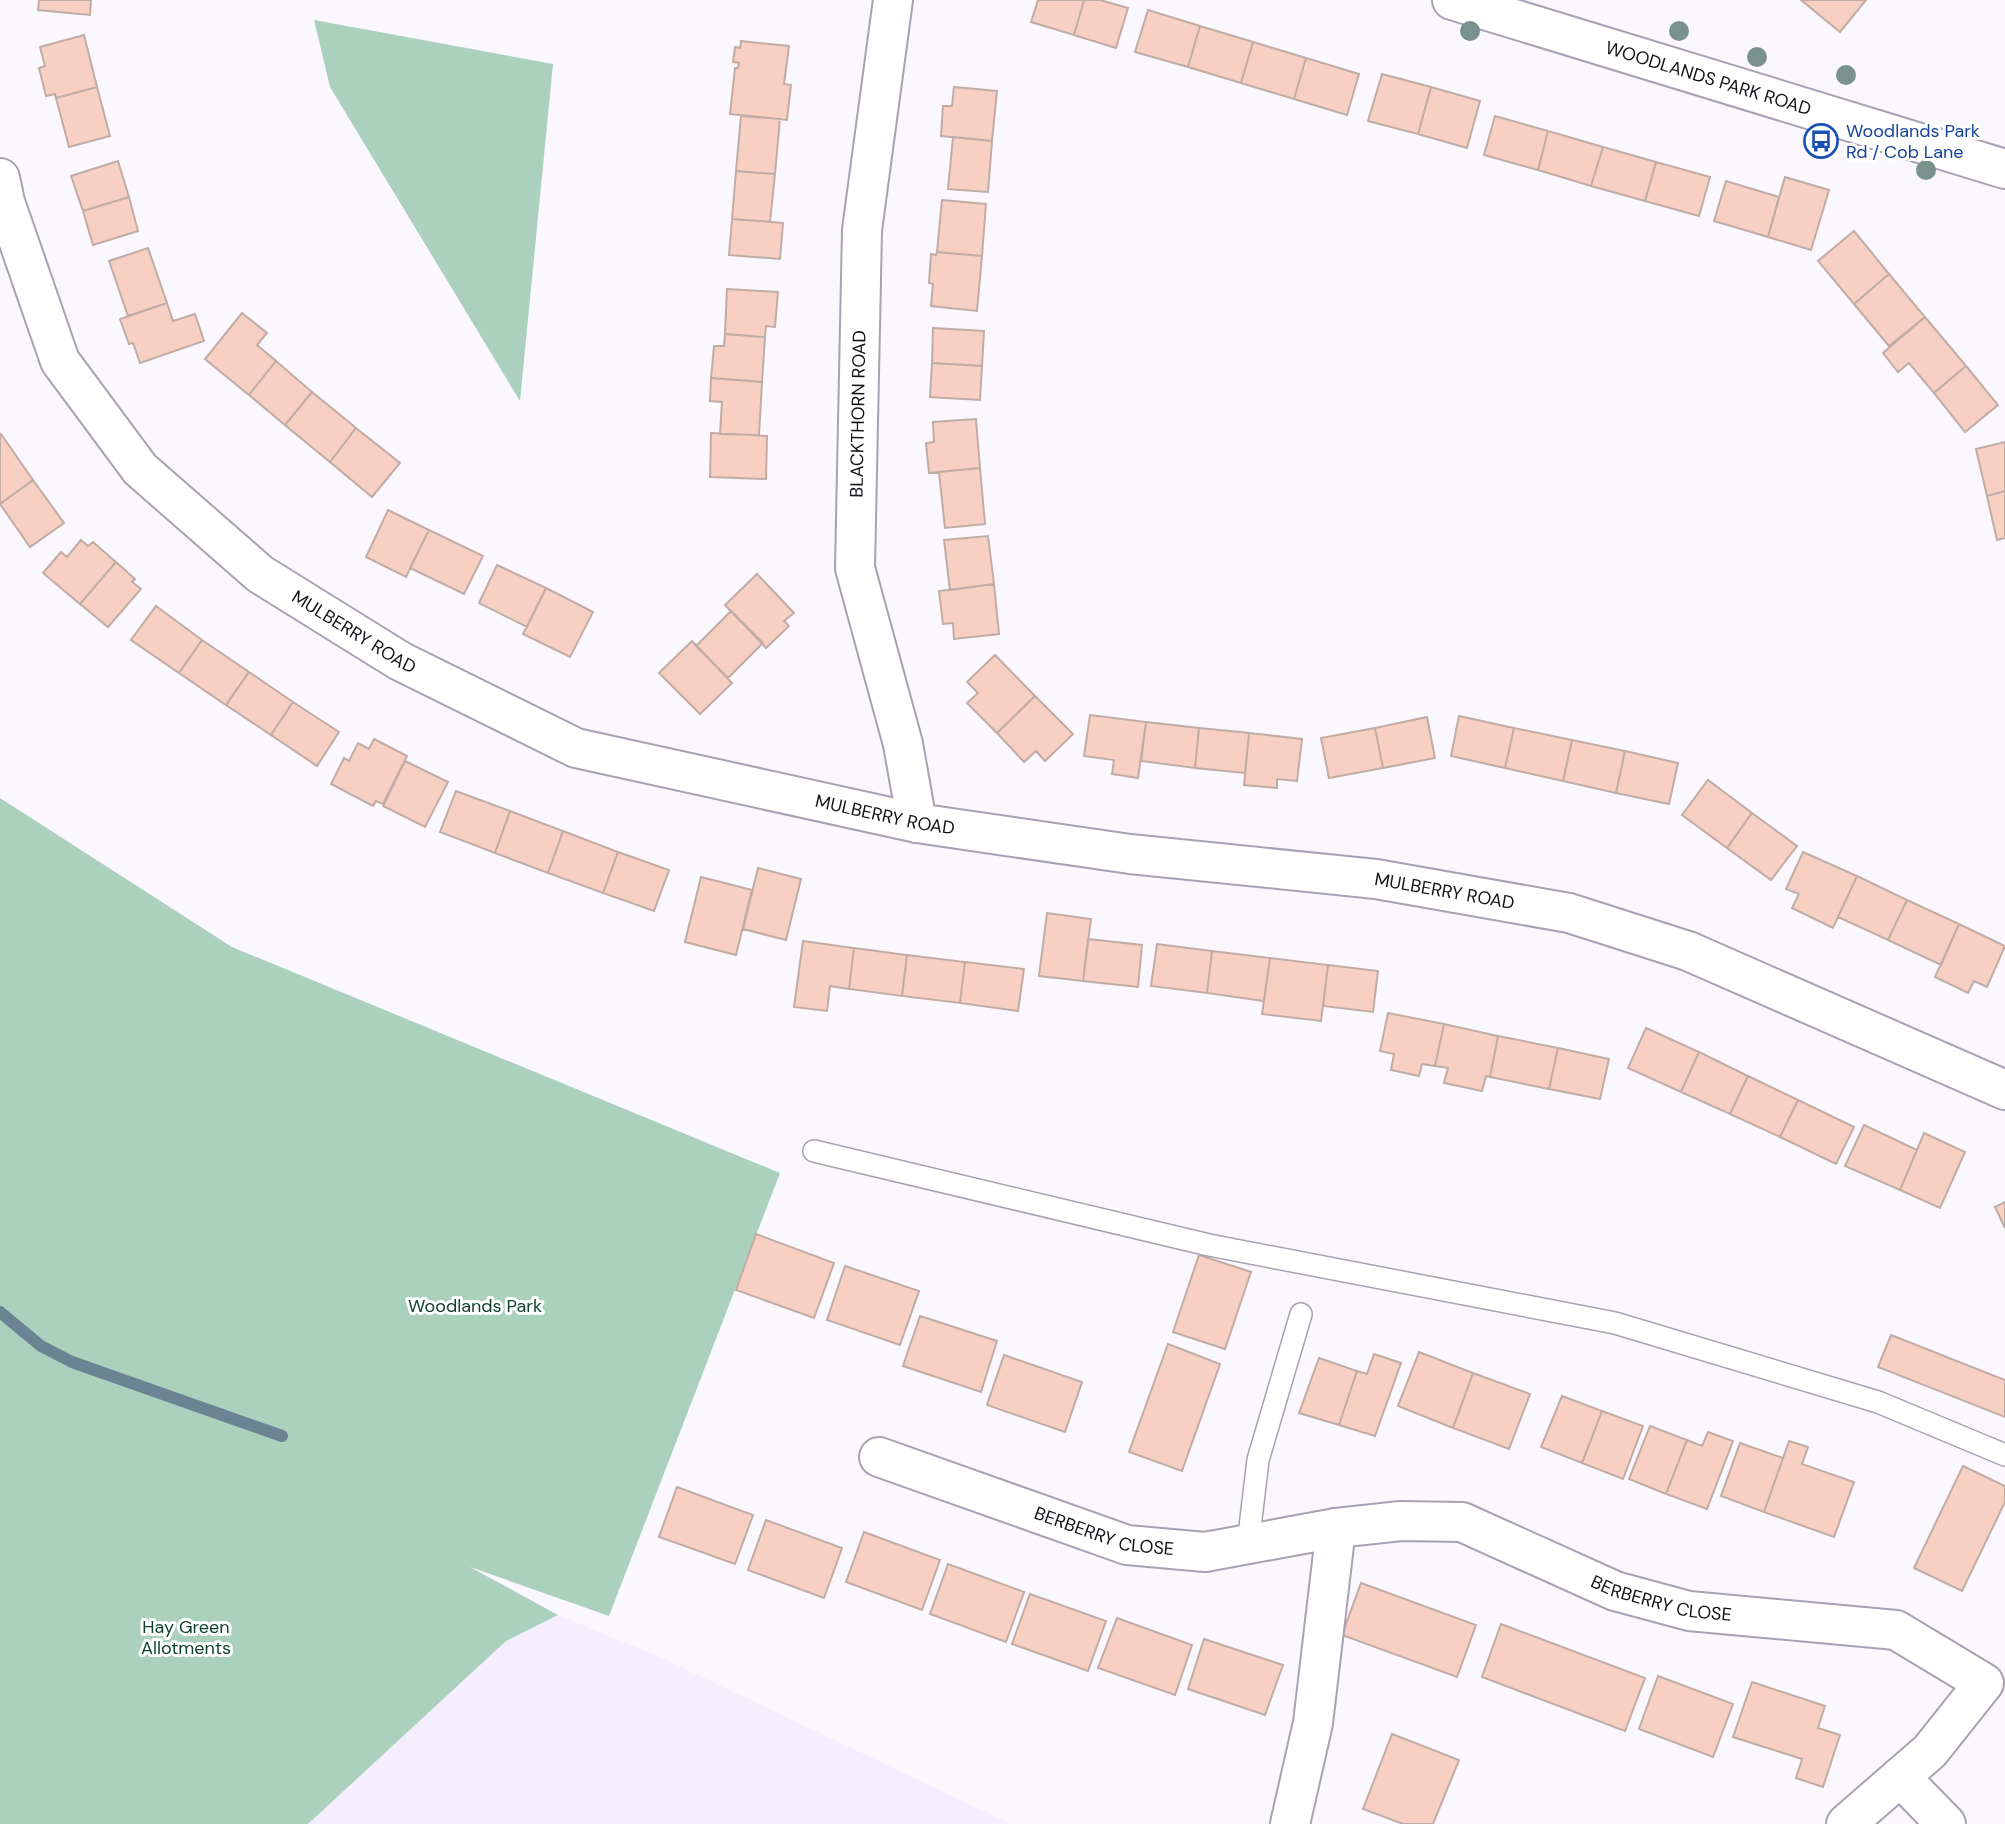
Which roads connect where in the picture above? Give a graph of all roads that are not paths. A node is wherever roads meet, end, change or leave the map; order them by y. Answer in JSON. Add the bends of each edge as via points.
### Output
{"nodes":[{"id":1,"x":893,"y":0,"type":"edge"},
{"id":2,"x":1452,"y":0,"type":"edge"},
{"id":3,"x":2005,"y":169,"type":"edge"},
{"id":4,"x":0,"y":178,"type":"edge"},
{"id":5,"x":917,"y":823,"type":"junction"},
{"id":6,"x":2005,"y":1090,"type":"edge"},
{"id":7,"x":814,"y":1152,"type":"dead end"},
{"id":8,"x":1301,"y":1314,"type":"dead end"},
{"id":9,"x":2005,"y":1454,"type":"edge"},
{"id":10,"x":878,"y":1457,"type":"dead end"},
{"id":11,"x":1336,"y":1528,"type":"junction"},
{"id":12,"x":1248,"y":1544,"type":"junction"},
{"id":13,"x":1995,"y":1673,"type":"edge"},
{"id":14,"x":1900,"y":1777,"type":"junction"},
{"id":15,"x":1290,"y":1824,"type":"edge"},
{"id":16,"x":1846,"y":1824,"type":"edge"},
{"id":17,"x":1946,"y":1824,"type":"edge"}],
"edges":[{"from":1,"to":5,"type":"street","name":"BLACKTHORN ROAD","via":[[862,230],[855,568],[903,744]]},
{"from":2,"to":3,"type":"street","name":"WOODLANDS PARK ROAD"},
{"from":4,"to":5,"type":"street","name":"MULBERRY ROAD","via":[[60,360],[140,469],[260,574],[400,661],[576,748]]},
{"from":5,"to":6,"type":"street","name":"MULBERRY ROAD","via":[[1130,855],[1376,879],[1569,913],[1688,951]]},
{"from":7,"to":9,"type":"lane","via":[[1209,1245],[1615,1323],[1878,1402]]},
{"from":8,"to":12,"type":"lane","via":[[1258,1460]]},
{"from":10,"to":12,"type":"street","name":"BERBERRY CLOSE","via":[[1126,1545],[1205,1552]]},
{"from":11,"to":12,"type":"street","name":"BERBERRY CLOSE"},
{"from":11,"to":13,"type":"street","name":"BERBERRY CLOSE","via":[[1401,1521],[1462,1522],[1615,1591],[1689,1611],[1896,1630]]},
{"from":11,"to":15,"type":"street","via":[[1312,1723]]},
{"from":13,"to":14,"type":"street","name":"BERBERRY CLOSE","via":[[1930,1751]]},
{"from":14,"to":16,"type":"street","name":"BERBERRY CLOSE"},
{"from":14,"to":17,"type":"street"}]}
